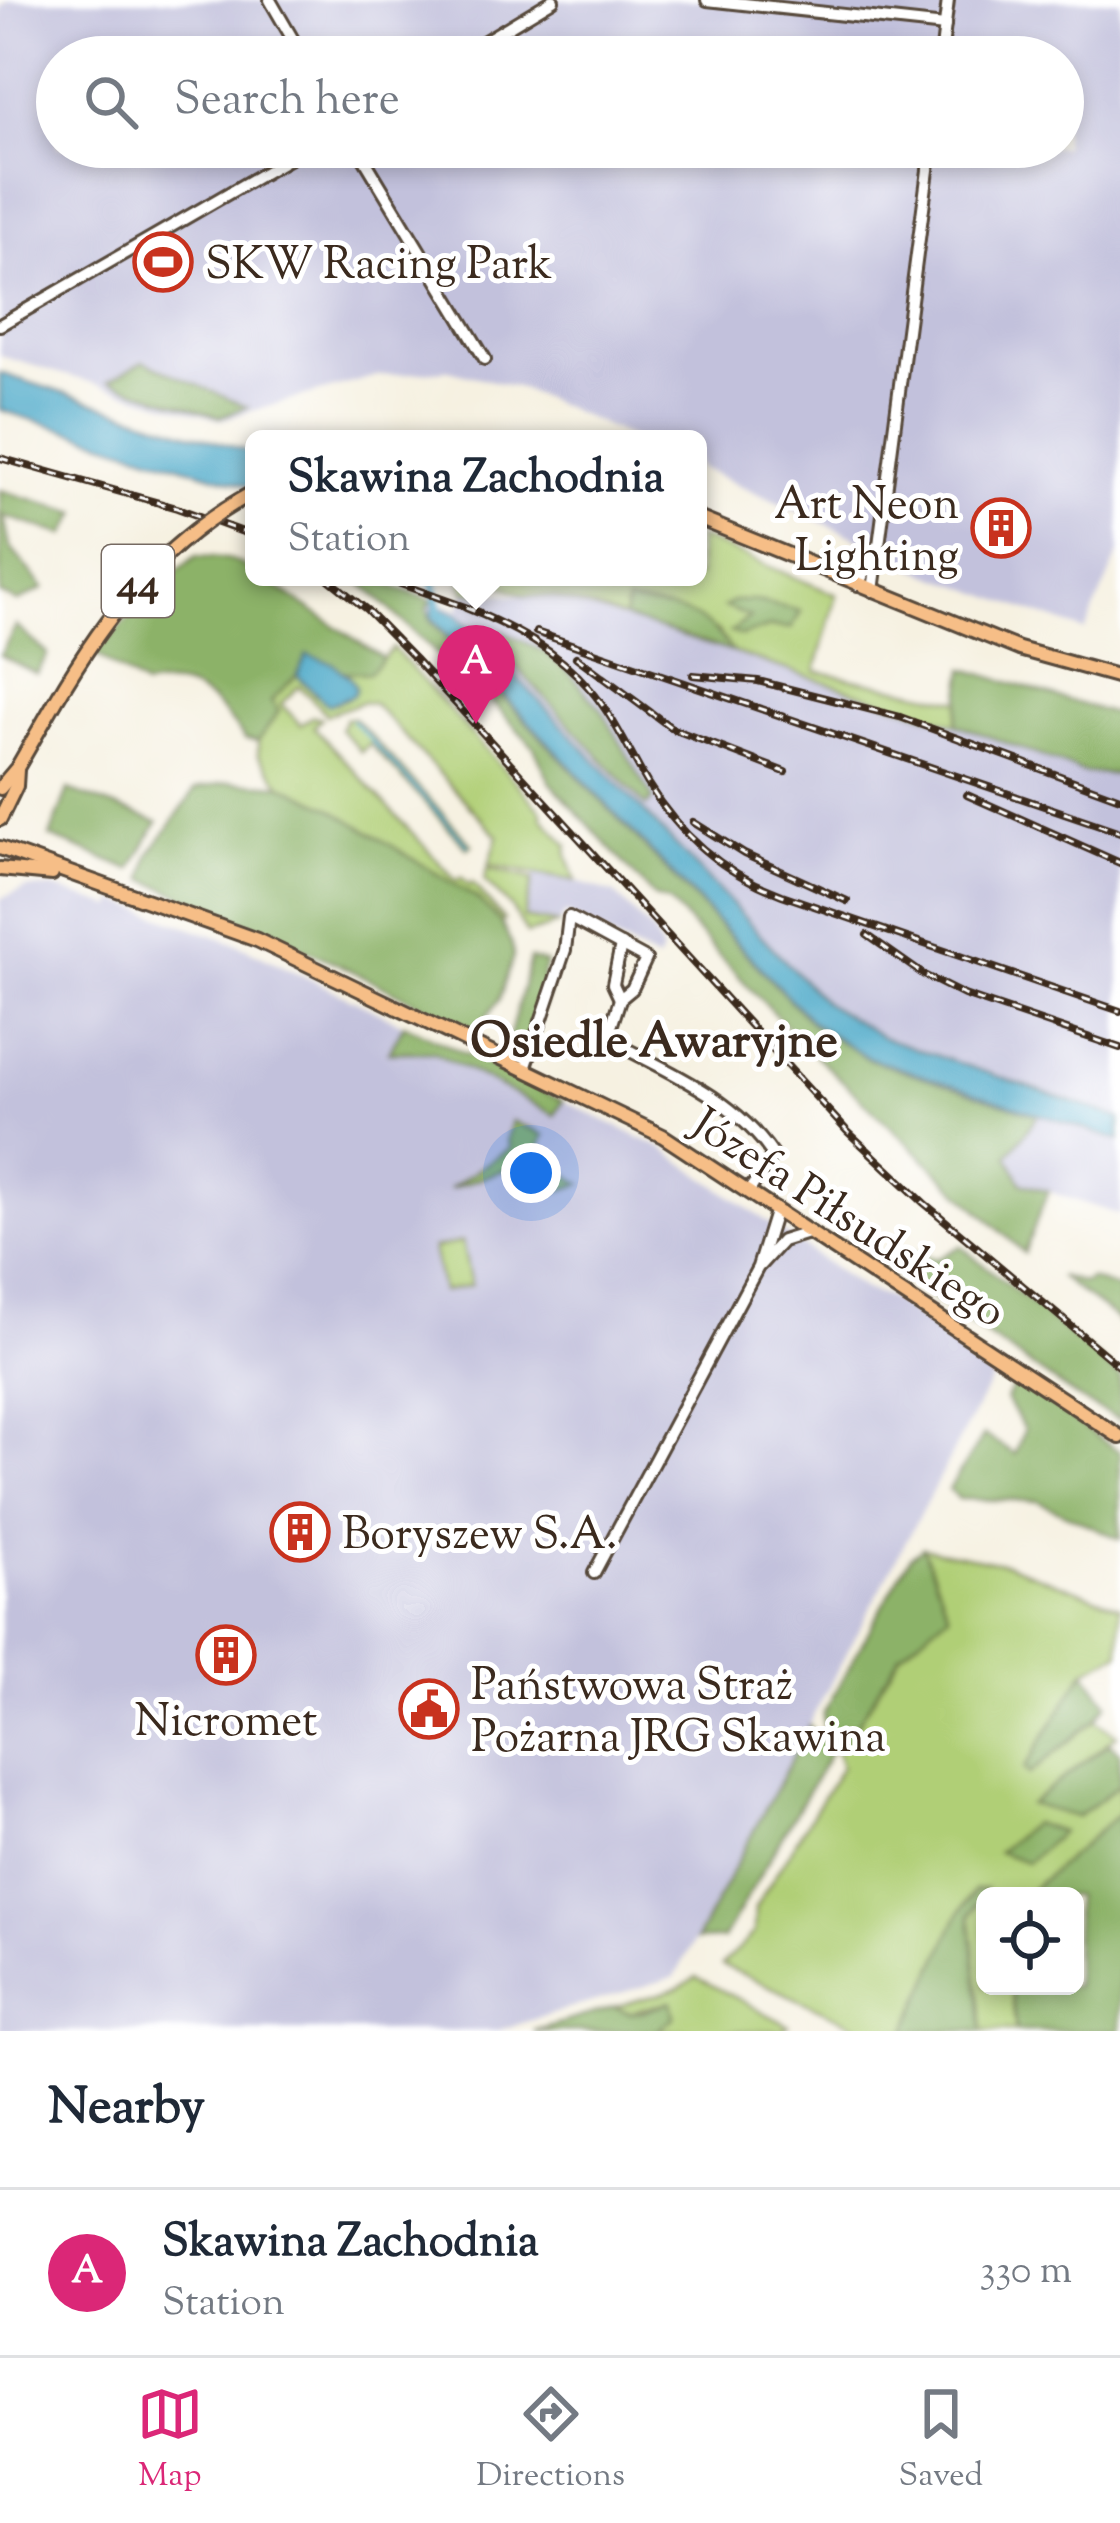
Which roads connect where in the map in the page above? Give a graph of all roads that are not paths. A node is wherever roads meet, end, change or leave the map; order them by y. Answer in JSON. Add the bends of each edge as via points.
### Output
{"nodes":[{"id":1,"x":270,"y":0,"type":"edge"},
{"id":2,"x":553,"y":0,"type":"edge"},
{"id":3,"x":706,"y":0,"type":"edge"},
{"id":4,"x":948,"y":0,"type":"edge"},
{"id":5,"x":945,"y":26,"type":"junction"},
{"id":6,"x":291,"y":36,"type":"edge"},
{"id":7,"x":493,"y":36,"type":"edge"},
{"id":8,"x":944,"y":36,"type":"edge"},
{"id":9,"x":273,"y":168,"type":"edge"},
{"id":10,"x":370,"y":168,"type":"edge"},
{"id":11,"x":928,"y":168,"type":"edge"},
{"id":12,"x":0,"y":325,"type":"edge"},
{"id":13,"x":484,"y":359,"type":"dead end"},
{"id":14,"x":245,"y":498,"type":"edge"},
{"id":15,"x":707,"y":522,"type":"edge"},
{"id":16,"x":879,"y":543,"type":"junction"},
{"id":17,"x":858,"y":585,"type":"junction"},
{"id":18,"x":873,"y":591,"type":"junction"},
{"id":19,"x":1120,"y":677,"type":"edge"},
{"id":20,"x":17,"y":768,"type":"junction"},
{"id":21,"x":0,"y":787,"type":"edge"},
{"id":22,"x":0,"y":819,"type":"edge"},
{"id":23,"x":0,"y":848,"type":"edge"},
{"id":24,"x":0,"y":869,"type":"edge"},
{"id":25,"x":68,"y":874,"type":"junction"},
{"id":26,"x":621,"y":945,"type":"junction"},
{"id":27,"x":620,"y":999,"type":"junction"},
{"id":28,"x":525,"y":1069,"type":"junction"},
{"id":29,"x":749,"y":1191,"type":"junction"},
{"id":30,"x":776,"y":1209,"type":"junction"},
{"id":31,"x":791,"y":1219,"type":"junction"},
{"id":32,"x":811,"y":1232,"type":"junction"},
{"id":33,"x":782,"y":1240,"type":"junction"},
{"id":34,"x":758,"y":1267,"type":"junction"},
{"id":35,"x":1120,"y":1437,"type":"edge"},
{"id":36,"x":594,"y":1573,"type":"dead end"}],
"edges":[{"from":1,"to":6,"type":"street"},
{"from":2,"to":7,"type":"street"},
{"from":3,"to":5,"type":"street"},
{"from":4,"to":5,"type":"street"},
{"from":5,"to":8,"type":"street"},
{"from":9,"to":12,"type":"street"},
{"from":10,"to":13,"type":"street"},
{"from":11,"to":16,"type":"street"},
{"from":14,"to":20,"type":"main road","number":"44","bridge":true,"via":[[193,530],[131,588]]},
{"from":15,"to":17,"type":"main road"},
{"from":16,"to":17,"type":"street"},
{"from":16,"to":18,"type":"street"},
{"from":17,"to":18,"type":"main road"},
{"from":18,"to":19,"type":"main road","via":[[1019,649]]},
{"from":20,"to":21,"type":"main road","number":"44"},
{"from":20,"to":22,"type":"main road","number":"44"},
{"from":23,"to":25,"type":"main road","name":"Józefa Piłsudskiego"},
{"from":24,"to":25,"type":"main road","name":"Józefa Piłsudskiego"},
{"from":25,"to":28,"type":"main road","name":"Józefa Piłsudskiego","via":[[257,940]]},
{"from":26,"to":27,"type":"street","via":[[614,984]]},
{"from":26,"to":27,"type":"street","via":[[646,958]]},
{"from":26,"to":28,"type":"street","via":[[569,917]]},
{"from":27,"to":29,"type":"street","via":[[607,1040],[736,1112],[769,1148],[773,1155]]},
{"from":28,"to":29,"type":"main road","name":"Józefa Piłsudskiego","via":[[664,1136]]},
{"from":29,"to":30,"type":"main road","name":"Józefa Piłsudskiego"},
{"from":30,"to":31,"type":"main road","name":"Józefa Piłsudskiego"},
{"from":30,"to":34,"type":"street"},
{"from":31,"to":32,"type":"main road","name":"Józefa Piłsudskiego"},
{"from":31,"to":33,"type":"street"},
{"from":32,"to":33,"type":"street"},
{"from":32,"to":35,"type":"main road","name":"Józefa Piłsudskiego"},
{"from":33,"to":34,"type":"street"},
{"from":34,"to":36,"type":"street"}]}
